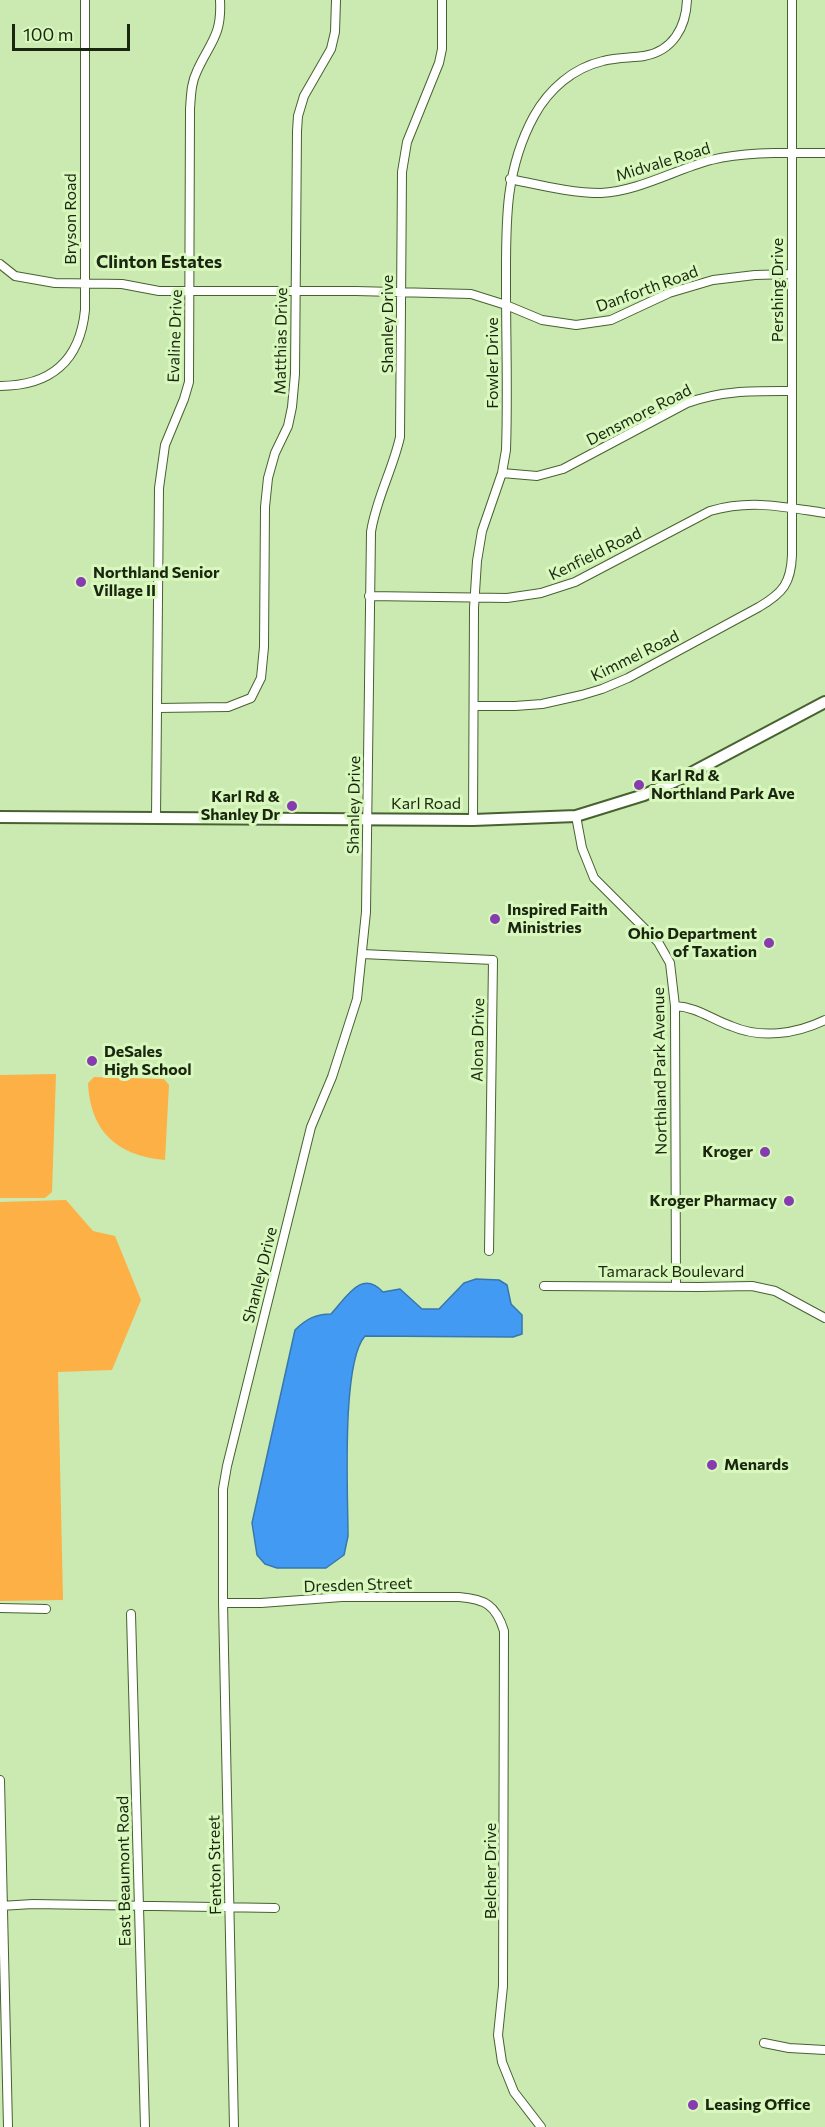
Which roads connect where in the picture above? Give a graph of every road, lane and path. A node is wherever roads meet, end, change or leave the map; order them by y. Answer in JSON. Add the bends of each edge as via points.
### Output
{"nodes":[{"id":1,"x":85,"y":0,"type":"edge"},
{"id":2,"x":220,"y":0,"type":"edge"},
{"id":3,"x":336,"y":0,"type":"edge"},
{"id":4,"x":442,"y":0,"type":"edge"},
{"id":5,"x":687,"y":0,"type":"edge"},
{"id":6,"x":792,"y":0,"type":"edge"},
{"id":7,"x":791,"y":153,"type":"junction"},
{"id":8,"x":825,"y":153,"type":"edge"},
{"id":9,"x":510,"y":179,"type":"junction"},
{"id":10,"x":0,"y":264,"type":"edge"},
{"id":11,"x":792,"y":274,"type":"junction"},
{"id":12,"x":85,"y":283,"type":"junction"},
{"id":13,"x":190,"y":291,"type":"junction"},
{"id":14,"x":295,"y":291,"type":"junction"},
{"id":15,"x":401,"y":292,"type":"junction"},
{"id":16,"x":506,"y":305,"type":"junction"},
{"id":17,"x":0,"y":386,"type":"edge"},
{"id":18,"x":792,"y":391,"type":"junction"},
{"id":19,"x":502,"y":473,"type":"junction"},
{"id":20,"x":792,"y":508,"type":"junction"},
{"id":21,"x":825,"y":513,"type":"edge"},
{"id":22,"x":789,"y":580,"type":"joint"},
{"id":23,"x":369,"y":596,"type":"junction"},
{"id":24,"x":475,"y":598,"type":"junction"},
{"id":25,"x":825,"y":702,"type":"edge"},
{"id":26,"x":474,"y":706,"type":"junction"},
{"id":27,"x":158,"y":708,"type":"junction"},
{"id":28,"x":576,"y":816,"type":"junction"},
{"id":29,"x":0,"y":817,"type":"edge"},
{"id":30,"x":156,"y":818,"type":"junction"},
{"id":31,"x":367,"y":819,"type":"junction"},
{"id":32,"x":472,"y":820,"type":"junction"},
{"id":33,"x":362,"y":954,"type":"junction"},
{"id":34,"x":675,"y":1006,"type":"junction"},
{"id":35,"x":825,"y":1020,"type":"edge"},
{"id":36,"x":489,"y":1251,"type":"dead end"},
{"id":37,"x":544,"y":1286,"type":"dead end"},
{"id":38,"x":676,"y":1286,"type":"junction"},
{"id":39,"x":825,"y":1318,"type":"edge"},
{"id":40,"x":223,"y":1603,"type":"junction"},
{"id":41,"x":491,"y":1606,"type":"joint"},
{"id":42,"x":0,"y":1608,"type":"edge"},
{"id":43,"x":46,"y":1609,"type":"dead end"},
{"id":44,"x":131,"y":1614,"type":"dead end"},
{"id":45,"x":0,"y":1780,"type":"edge"},
{"id":46,"x":2,"y":1906,"type":"edge"},
{"id":47,"x":138,"y":1908,"type":"junction"},
{"id":48,"x":230,"y":1908,"type":"junction"},
{"id":49,"x":275,"y":1908,"type":"dead end"},
{"id":50,"x":764,"y":2043,"type":"dead end"},
{"id":51,"x":825,"y":2050,"type":"edge"},
{"id":52,"x":8,"y":2127,"type":"edge"},
{"id":53,"x":145,"y":2127,"type":"edge"},
{"id":54,"x":234,"y":2127,"type":"edge"},
{"id":55,"x":541,"y":2127,"type":"edge"}],
"edges":[{"from":1,"to":12,"type":"street","name":"Bryson Road"},
{"from":2,"to":13,"type":"street","name":"Evaline Drive","via":[[217,33],[192,86]]},
{"from":3,"to":14,"type":"street","name":"Matthias Drive","via":[[331,49],[313,78],[298,116]]},
{"from":4,"to":15,"type":"street","name":"Shanley Drive","via":[[439,63],[404,155]]},
{"from":5,"to":9,"type":"street","name":"Fowler Drive","via":[[682,27],[664,48],[644,56],[585,67],[555,87],[534,117]]},
{"from":6,"to":7,"type":"street","name":"Pershing Drive"},
{"from":7,"to":8,"type":"street","name":"Midvale Road"},
{"from":7,"to":9,"type":"street","name":"Midvale Road","via":[[712,160],[619,191],[584,192]]},
{"from":7,"to":11,"type":"street","name":"Pershing Drive"},
{"from":9,"to":16,"type":"street","name":"Fowler Drive"},
{"from":10,"to":12,"type":"street","name":"Danforth Road","via":[[15,276]]},
{"from":11,"to":16,"type":"street","name":"Danforth Road","via":[[702,282],[623,316],[595,323],[556,323]]},
{"from":11,"to":18,"type":"street","name":"Pershing Drive"},
{"from":12,"to":13,"type":"street","name":"Danforth Road"},
{"from":12,"to":17,"type":"street","name":"Bryson Road","via":[[83,331],[64,364],[30,383]]},
{"from":13,"to":14,"type":"street","name":"Danforth Road"},
{"from":13,"to":27,"type":"street","name":"Evaline Drive","via":[[189,382],[165,445],[159,488]]},
{"from":14,"to":15,"type":"street","name":"Danforth Road"},
{"from":14,"to":27,"type":"street","name":"Matthias Drive","via":[[292,407],[268,478],[265,507],[261,678],[252,698],[228,707]]},
{"from":15,"to":16,"type":"street","name":"Danforth Road","via":[[471,294]]},
{"from":15,"to":23,"type":"street","name":"Shanley Drive","via":[[400,436],[373,518]]},
{"from":16,"to":19,"type":"street","name":"Fowler Drive","via":[[507,434]]},
{"from":18,"to":19,"type":"street","name":"Densmore Road","via":[[744,391],[703,397],[562,469],[537,476]]},
{"from":18,"to":20,"type":"street","name":"Pershing Drive"},
{"from":19,"to":24,"type":"street","name":"Fowler Drive","via":[[482,531]]},
{"from":20,"to":21,"type":"street","name":"Kenfield Road"},
{"from":20,"to":22,"type":"street","name":"Pershing Drive"},
{"from":20,"to":24,"type":"street","name":"Kenfield Road","via":[[738,504],[719,508],[566,586],[530,596]]},
{"from":22,"to":26,"type":"street","name":"Kimmel Road","via":[[759,608],[612,685],[542,704]]},
{"from":23,"to":24,"type":"street","name":"Kenfield Road"},
{"from":23,"to":31,"type":"street","name":"Shanley Drive"},
{"from":24,"to":26,"type":"street","name":"Fowler Drive"},
{"from":25,"to":28,"type":"main road","name":"Karl Road","via":[[686,776],[644,795]]},
{"from":26,"to":32,"type":"street","name":"Fowler Drive"},
{"from":27,"to":30,"type":"street","name":"Evaline Drive"},
{"from":28,"to":32,"type":"main road","name":"Karl Road"},
{"from":28,"to":34,"type":"street","name":"Northland Park Avenue","via":[[582,848],[594,878],[658,942],[670,962]]},
{"from":29,"to":30,"type":"main road","name":"Karl Road"},
{"from":30,"to":31,"type":"main road","name":"Karl Road"},
{"from":31,"to":32,"type":"main road","name":"Karl Road"},
{"from":31,"to":33,"type":"street","name":"Shanley Drive"},
{"from":33,"to":36,"type":"street","name":"Alona Drive","via":[[493,960]]},
{"from":33,"to":40,"type":"street","name":"Shanley Drive","via":[[357,999],[311,1127],[227,1467],[223,1489]]},
{"from":34,"to":35,"type":"street","via":[[687,1006],[731,1027],[759,1033],[789,1032]]},
{"from":34,"to":38,"type":"street","name":"Northland Park Avenue"},
{"from":37,"to":38,"type":"street","name":"Tamarack Boulevard"},
{"from":38,"to":39,"type":"street","name":"Tamarack Boulevard","via":[[752,1286],[776,1291]]},
{"from":40,"to":41,"type":"street","name":"Dresden Street","via":[[459,1597],[476,1598]]},
{"from":40,"to":48,"type":"street","name":"Fenton Street"},
{"from":41,"to":55,"type":"street","name":"Belcher Drive","via":[[500,1617],[504,1632],[503,1986],[498,2035],[502,2062],[514,2092]]},
{"from":42,"to":43,"type":"street"},
{"from":44,"to":47,"type":"street","name":"East Beaumont Road"},
{"from":45,"to":46,"type":"street"},
{"from":46,"to":47,"type":"street"},
{"from":46,"to":52,"type":"street"},
{"from":47,"to":48,"type":"street"},
{"from":47,"to":53,"type":"street","name":"East Beaumont Road"},
{"from":48,"to":49,"type":"street"},
{"from":48,"to":54,"type":"street","name":"Fenton Street"},
{"from":50,"to":51,"type":"street","via":[[789,2049]]}]}
